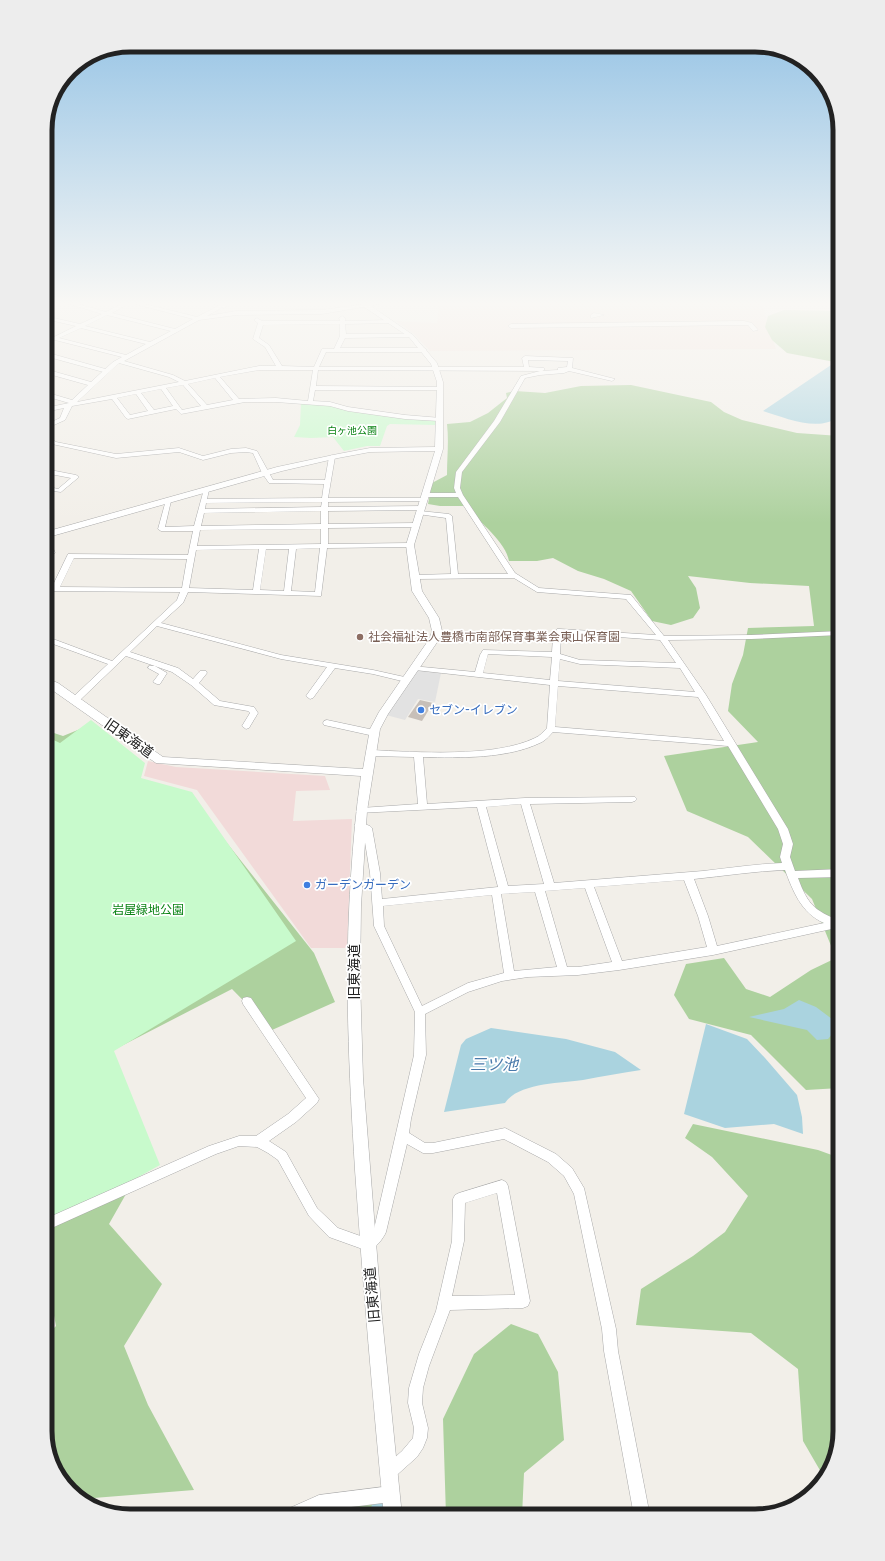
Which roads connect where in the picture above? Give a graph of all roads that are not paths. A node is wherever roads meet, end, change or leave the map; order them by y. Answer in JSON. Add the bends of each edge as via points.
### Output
{"nodes":[{"id":1,"x":64,"y":377,"type":"edge"},
{"id":2,"x":100,"y":377,"type":"edge"},
{"id":3,"x":173,"y":377,"type":"edge"},
{"id":4,"x":212,"y":377,"type":"edge"},
{"id":5,"x":217,"y":377,"type":"edge"},
{"id":6,"x":315,"y":377,"type":"edge"},
{"id":7,"x":438,"y":377,"type":"edge"},
{"id":8,"x":524,"y":377,"type":"edge"},
{"id":9,"x":606,"y":377,"type":"edge"},
{"id":10,"x":612,"y":378,"type":"dead end"},
{"id":11,"x":185,"y":382,"type":"junction"},
{"id":12,"x":92,"y":384,"type":"junction"},
{"id":13,"x":162,"y":387,"type":"junction"},
{"id":14,"x":313,"y":388,"type":"junction"},
{"id":15,"x":440,"y":388,"type":"junction"},
{"id":16,"x":138,"y":392,"type":"junction"},
{"id":17,"x":52,"y":397,"type":"edge"},
{"id":18,"x":114,"y":397,"type":"junction"},
{"id":19,"x":237,"y":401,"type":"junction"},
{"id":20,"x":310,"y":403,"type":"junction"},
{"id":21,"x":71,"y":404,"type":"junction"},
{"id":22,"x":177,"y":407,"type":"junction"},
{"id":23,"x":205,"y":407,"type":"junction"},
{"id":24,"x":52,"y":408,"type":"edge"},
{"id":25,"x":152,"y":412,"type":"junction"},
{"id":26,"x":439,"y":419,"type":"junction"},
{"id":27,"x":52,"y":424,"type":"edge"},
{"id":28,"x":52,"y":442,"type":"edge"},
{"id":29,"x":439,"y":449,"type":"junction"},
{"id":30,"x":332,"y":457,"type":"junction"},
{"id":31,"x":52,"y":472,"type":"edge"},
{"id":32,"x":265,"y":473,"type":"junction"},
{"id":33,"x":328,"y":482,"type":"junction"},
{"id":34,"x":52,"y":489,"type":"edge"},
{"id":35,"x":206,"y":490,"type":"junction"},
{"id":36,"x":460,"y":496,"type":"junction"},
{"id":37,"x":426,"y":497,"type":"junction"},
{"id":38,"x":325,"y":499,"type":"junction"},
{"id":39,"x":168,"y":501,"type":"junction"},
{"id":40,"x":204,"y":501,"type":"junction"},
{"id":41,"x":325,"y":509,"type":"junction"},
{"id":42,"x":421,"y":510,"type":"junction"},
{"id":43,"x":201,"y":511,"type":"junction"},
{"id":44,"x":416,"y":524,"type":"junction"},
{"id":45,"x":324,"y":527,"type":"junction"},
{"id":46,"x":197,"y":529,"type":"junction"},
{"id":47,"x":52,"y":534,"type":"edge"},
{"id":48,"x":324,"y":545,"type":"junction"},
{"id":49,"x":410,"y":545,"type":"junction"},
{"id":50,"x":263,"y":546,"type":"junction"},
{"id":51,"x":293,"y":546,"type":"junction"},
{"id":52,"x":193,"y":548,"type":"junction"},
{"id":53,"x":190,"y":557,"type":"junction"},
{"id":54,"x":515,"y":576,"type":"junction"},
{"id":55,"x":415,"y":577,"type":"junction"},
{"id":56,"x":455,"y":577,"type":"junction"},
{"id":57,"x":52,"y":590,"type":"edge"},
{"id":58,"x":56,"y":590,"type":"junction"},
{"id":59,"x":185,"y":590,"type":"junction"},
{"id":60,"x":256,"y":592,"type":"junction"},
{"id":61,"x":287,"y":593,"type":"junction"},
{"id":62,"x":157,"y":624,"type":"junction"},
{"id":63,"x":833,"y":633,"type":"edge"},
{"id":64,"x":662,"y":638,"type":"junction"},
{"id":65,"x":52,"y":641,"type":"edge"},
{"id":66,"x":123,"y":655,"type":"junction"},
{"id":67,"x":556,"y":655,"type":"junction"},
{"id":68,"x":114,"y":664,"type":"junction"},
{"id":69,"x":332,"y":666,"type":"junction"},
{"id":70,"x":683,"y":666,"type":"junction"},
{"id":71,"x":415,"y":668,"type":"junction"},
{"id":72,"x":203,"y":673,"type":"dead end"},
{"id":73,"x":478,"y":675,"type":"junction"},
{"id":74,"x":406,"y":680,"type":"junction"},
{"id":75,"x":157,"y":682,"type":"dead end"},
{"id":76,"x":194,"y":683,"type":"junction"},
{"id":77,"x":553,"y":683,"type":"junction"},
{"id":78,"x":52,"y":684,"type":"edge"},
{"id":79,"x":310,"y":696,"type":"dead end"},
{"id":80,"x":702,"y":696,"type":"junction"},
{"id":81,"x":75,"y":700,"type":"junction"},
{"id":82,"x":327,"y":723,"type":"dead end"},
{"id":83,"x":246,"y":726,"type":"dead end"},
{"id":84,"x":551,"y":729,"type":"junction"},
{"id":85,"x":374,"y":733,"type":"junction"},
{"id":86,"x":732,"y":744,"type":"junction"},
{"id":87,"x":370,"y":753,"type":"junction"},
{"id":88,"x":418,"y":754,"type":"junction"},
{"id":89,"x":367,"y":773,"type":"junction"},
{"id":90,"x":632,"y":799,"type":"dead end"},
{"id":91,"x":525,"y":800,"type":"junction"},
{"id":92,"x":481,"y":804,"type":"junction"},
{"id":93,"x":423,"y":807,"type":"junction"},
{"id":94,"x":360,"y":818,"type":"junction"},
{"id":95,"x":790,"y":871,"type":"junction"},
{"id":96,"x":833,"y":873,"type":"edge"},
{"id":97,"x":688,"y":876,"type":"junction"},
{"id":98,"x":588,"y":884,"type":"junction"},
{"id":99,"x":550,"y":887,"type":"junction"},
{"id":100,"x":539,"y":888,"type":"junction"},
{"id":101,"x":500,"y":891,"type":"junction"},
{"id":102,"x":377,"y":903,"type":"junction"},
{"id":103,"x":833,"y":922,"type":"edge"},
{"id":104,"x":833,"y":925,"type":"edge"},
{"id":105,"x":713,"y":951,"type":"junction"},
{"id":106,"x":619,"y":966,"type":"junction"},
{"id":107,"x":563,"y":971,"type":"junction"},
{"id":108,"x":510,"y":977,"type":"junction"},
{"id":109,"x":247,"y":1001,"type":"dead end"},
{"id":110,"x":420,"y":1012,"type":"junction"},
{"id":111,"x":403,"y":1135,"type":"junction"},
{"id":112,"x":258,"y":1142,"type":"junction"},
{"id":113,"x":52,"y":1222,"type":"edge"},
{"id":114,"x":368,"y":1245,"type":"junction"},
{"id":115,"x":444,"y":1303,"type":"junction"},
{"id":116,"x":389,"y":1472,"type":"junction"},
{"id":117,"x":391,"y":1494,"type":"junction"},
{"id":118,"x":305,"y":1509,"type":"edge"},
{"id":119,"x":392,"y":1509,"type":"edge"},
{"id":120,"x":641,"y":1509,"type":"edge"}],
"edges":[{"from":1,"to":12,"type":"street"},
{"from":2,"to":12,"type":"street"},
{"from":3,"to":11,"type":"street"},
{"from":4,"to":11,"type":"street"},
{"from":5,"to":19,"type":"street"},
{"from":6,"to":14,"type":"street"},
{"from":7,"to":15,"type":"street"},
{"from":8,"to":36,"type":"street","via":[[497,422],[459,472],[457,488]]},
{"from":9,"to":10,"type":"street"},
{"from":11,"to":13,"type":"street"},
{"from":11,"to":23,"type":"street"},
{"from":12,"to":21,"type":"street"},
{"from":13,"to":16,"type":"street"},
{"from":13,"to":22,"type":"street"},
{"from":14,"to":15,"type":"street"},
{"from":14,"to":20,"type":"street"},
{"from":15,"to":26,"type":"street"},
{"from":16,"to":18,"type":"street"},
{"from":16,"to":25,"type":"street"},
{"from":17,"to":21,"type":"street"},
{"from":18,"to":21,"type":"street"},
{"from":18,"to":25,"type":"street","via":[[128,417]]},
{"from":19,"to":20,"type":"street","via":[[276,400]]},
{"from":19,"to":23,"type":"street"},
{"from":20,"to":26,"type":"street","via":[[405,417]]},
{"from":21,"to":24,"type":"street"},
{"from":21,"to":27,"type":"street","via":[[62,419]]},
{"from":22,"to":23,"type":"street","via":[[181,412]]},
{"from":22,"to":25,"type":"street"},
{"from":26,"to":29,"type":"street"},
{"from":28,"to":32,"type":"street","via":[[116,456],[179,450],[203,458],[246,450],[255,452]]},
{"from":29,"to":30,"type":"street","via":[[370,450]]},
{"from":29,"to":37,"type":"street"},
{"from":30,"to":32,"type":"street"},
{"from":30,"to":33,"type":"street"},
{"from":31,"to":34,"type":"street","via":[[76,477],[59,490]]},
{"from":32,"to":33,"type":"street","via":[[271,482]]},
{"from":32,"to":35,"type":"street"},
{"from":33,"to":38,"type":"street"},
{"from":35,"to":39,"type":"street"},
{"from":35,"to":40,"type":"street"},
{"from":36,"to":37,"type":"street"},
{"from":36,"to":54,"type":"street"},
{"from":37,"to":38,"type":"street"},
{"from":37,"to":42,"type":"street"},
{"from":38,"to":40,"type":"street"},
{"from":38,"to":41,"type":"street"},
{"from":39,"to":46,"type":"street","via":[[161,529]]},
{"from":39,"to":47,"type":"street"},
{"from":40,"to":43,"type":"street"},
{"from":41,"to":42,"type":"street"},
{"from":41,"to":43,"type":"street"},
{"from":41,"to":45,"type":"street"},
{"from":42,"to":44,"type":"street"},
{"from":42,"to":56,"type":"street","via":[[449,516]]},
{"from":43,"to":46,"type":"street"},
{"from":44,"to":45,"type":"street"},
{"from":44,"to":49,"type":"street"},
{"from":45,"to":46,"type":"street"},
{"from":45,"to":48,"type":"street"},
{"from":46,"to":52,"type":"street"},
{"from":48,"to":49,"type":"street"},
{"from":48,"to":51,"type":"street"},
{"from":48,"to":61,"type":"street","via":[[318,594]]},
{"from":49,"to":55,"type":"street"},
{"from":50,"to":51,"type":"street"},
{"from":50,"to":52,"type":"street"},
{"from":50,"to":60,"type":"street"},
{"from":51,"to":61,"type":"street"},
{"from":52,"to":53,"type":"street"},
{"from":53,"to":58,"type":"street","via":[[71,556]]},
{"from":53,"to":59,"type":"street"},
{"from":54,"to":56,"type":"street"},
{"from":54,"to":64,"type":"street","via":[[544,592],[628,597]]},
{"from":55,"to":56,"type":"street"},
{"from":55,"to":71,"type":"street","via":[[417,591],[434,618],[437,631]]},
{"from":57,"to":58,"type":"street"},
{"from":58,"to":59,"type":"street"},
{"from":59,"to":60,"type":"street"},
{"from":59,"to":62,"type":"street","via":[[180,601]]},
{"from":60,"to":61,"type":"street"},
{"from":62,"to":66,"type":"street"},
{"from":62,"to":69,"type":"street","via":[[281,657]]},
{"from":63,"to":64,"type":"street"},
{"from":64,"to":67,"type":"street","via":[[560,631]]},
{"from":64,"to":70,"type":"street"},
{"from":65,"to":68,"type":"street"},
{"from":66,"to":68,"type":"street"},
{"from":66,"to":75,"type":"street","via":[[160,670],[163,673]]},
{"from":66,"to":76,"type":"street","via":[[175,670]]},
{"from":67,"to":70,"type":"street","via":[[580,662]]},
{"from":67,"to":73,"type":"street","via":[[486,652]]},
{"from":67,"to":77,"type":"street"},
{"from":68,"to":81,"type":"street"},
{"from":69,"to":74,"type":"street"},
{"from":69,"to":79,"type":"street"},
{"from":70,"to":80,"type":"street"},
{"from":71,"to":73,"type":"street"},
{"from":71,"to":74,"type":"street"},
{"from":72,"to":76,"type":"street"},
{"from":73,"to":77,"type":"street"},
{"from":74,"to":85,"type":"street","via":[[383,714]]},
{"from":76,"to":83,"type":"street","via":[[217,703],[251,709],[254,713]]},
{"from":77,"to":80,"type":"street"},
{"from":77,"to":84,"type":"street"},
{"from":78,"to":81,"type":"street","name":"旧東海道"},
{"from":80,"to":86,"type":"street"},
{"from":81,"to":89,"type":"street","name":"旧東海道","via":[[160,760]]},
{"from":82,"to":85,"type":"street"},
{"from":84,"to":86,"type":"street"},
{"from":84,"to":88,"type":"street","via":[[534,742],[513,749]]},
{"from":85,"to":87,"type":"street"},
{"from":86,"to":95,"type":"street","via":[[788,839],[785,857]]},
{"from":87,"to":88,"type":"street"},
{"from":87,"to":89,"type":"street"},
{"from":88,"to":93,"type":"street"},
{"from":89,"to":94,"type":"street","name":"旧東海道"},
{"from":90,"to":91,"type":"street"},
{"from":91,"to":92,"type":"street"},
{"from":91,"to":99,"type":"street"},
{"from":92,"to":93,"type":"street"},
{"from":92,"to":101,"type":"street"},
{"from":93,"to":94,"type":"street"},
{"from":94,"to":102,"type":"street","via":[[367,828]]},
{"from":94,"to":114,"type":"street","name":"旧東海道","via":[[353,979],[356,1078]]},
{"from":95,"to":96,"type":"street"},
{"from":95,"to":97,"type":"street","via":[[761,867]]},
{"from":95,"to":103,"type":"street","via":[[798,892],[808,907],[818,916]]},
{"from":97,"to":98,"type":"street"},
{"from":97,"to":105,"type":"street"},
{"from":98,"to":99,"type":"street"},
{"from":98,"to":106,"type":"street"},
{"from":99,"to":100,"type":"street"},
{"from":100,"to":101,"type":"street"},
{"from":100,"to":107,"type":"street"},
{"from":101,"to":102,"type":"street"},
{"from":101,"to":108,"type":"street"},
{"from":102,"to":110,"type":"street","via":[[379,926]]},
{"from":104,"to":105,"type":"street"},
{"from":105,"to":106,"type":"street"},
{"from":106,"to":107,"type":"street"},
{"from":107,"to":108,"type":"street"},
{"from":108,"to":110,"type":"street","via":[[481,983]]},
{"from":109,"to":112,"type":"street","via":[[313,1098],[292,1118]]},
{"from":110,"to":111,"type":"street","via":[[420,1054]]},
{"from":111,"to":114,"type":"street","via":[[380,1232]]},
{"from":111,"to":120,"type":"street","via":[[423,1148],[433,1148],[505,1133],[552,1158],[568,1172],[580,1192],[609,1329]]},
{"from":112,"to":113,"type":"street","via":[[239,1141],[213,1150]]},
{"from":112,"to":114,"type":"street","via":[[282,1156],[313,1212],[334,1233]]},
{"from":114,"to":116,"type":"street","name":"旧東海道"},
{"from":115,"to":115,"type":"street","via":[[458,1241],[459,1200],[502,1186],[522,1301]]},
{"from":115,"to":116,"type":"street","via":[[416,1385],[415,1400],[420,1438],[410,1453]]},
{"from":116,"to":117,"type":"street","name":"旧東海道"},
{"from":117,"to":118,"type":"street","via":[[319,1503]]},
{"from":117,"to":119,"type":"street","name":"旧東海道"}]}
